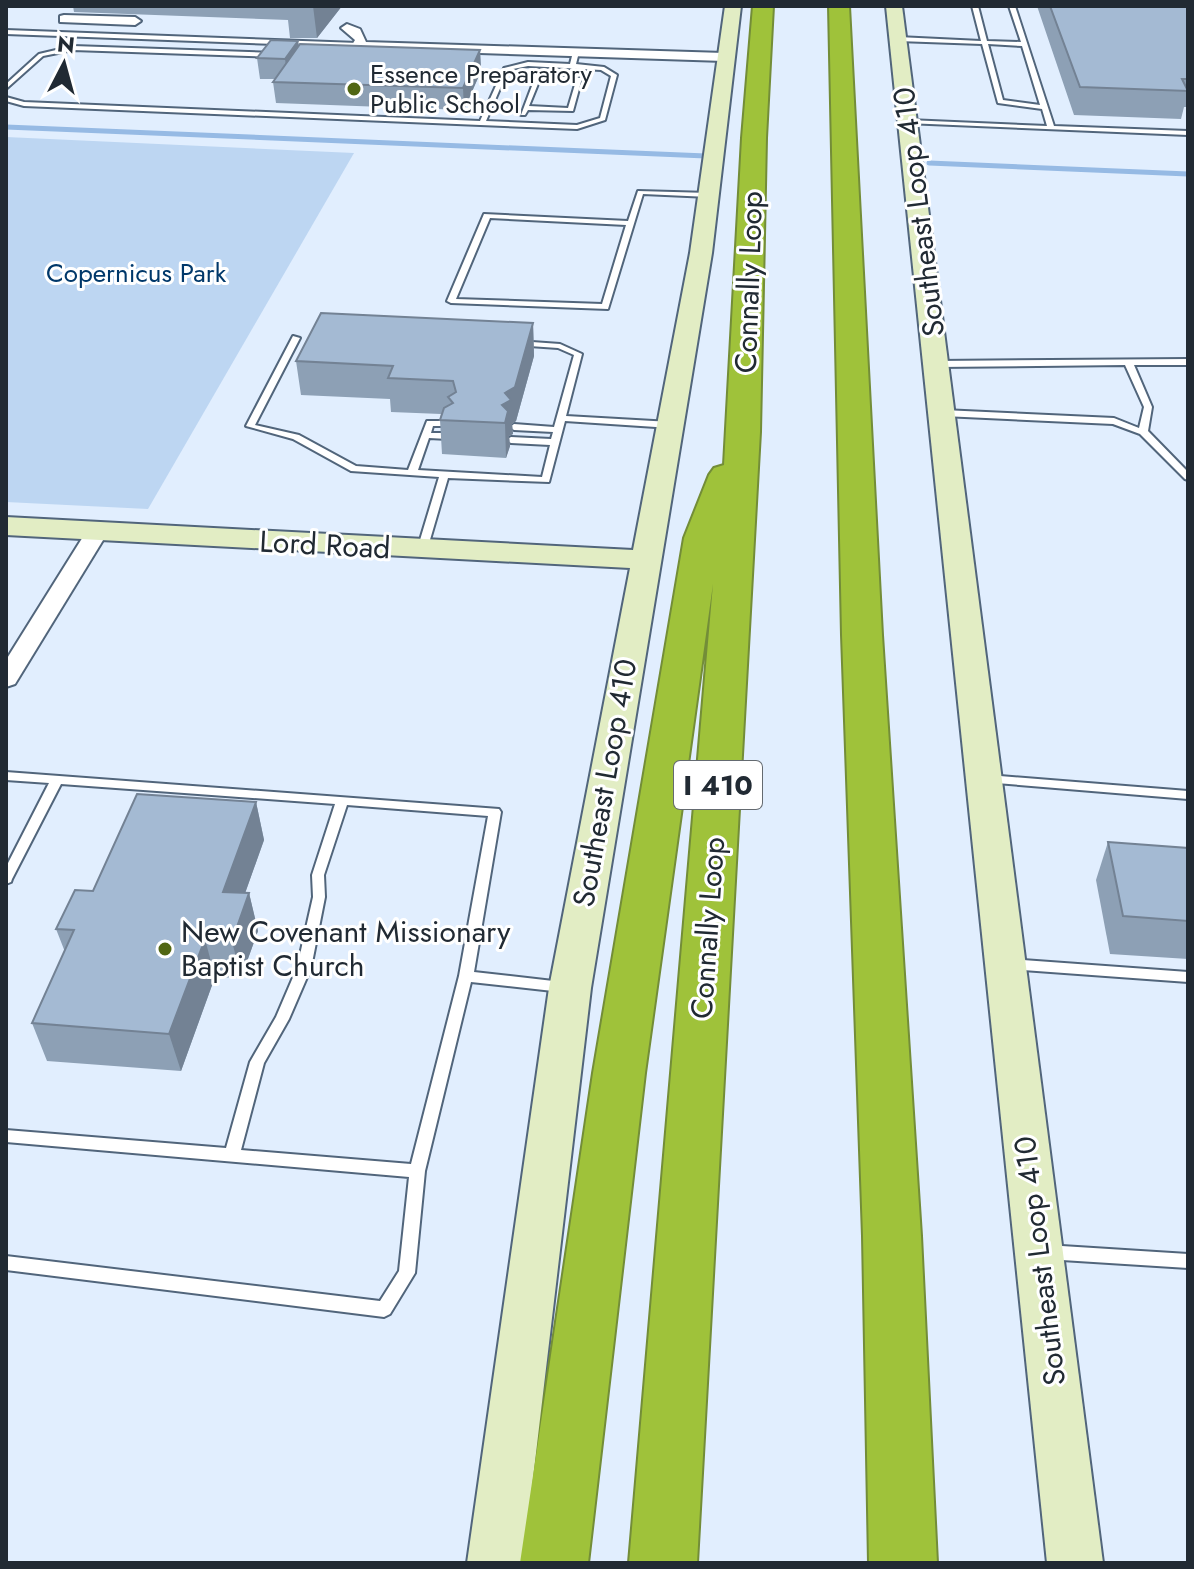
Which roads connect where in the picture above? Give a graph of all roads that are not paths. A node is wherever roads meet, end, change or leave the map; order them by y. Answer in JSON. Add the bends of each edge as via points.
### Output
{"nodes":[{"id":1,"x":733,"y":6,"type":"edge"},
{"id":2,"x":763,"y":6,"type":"edge"},
{"id":3,"x":839,"y":6,"type":"edge"},
{"id":4,"x":975,"y":6,"type":"edge"},
{"id":5,"x":1012,"y":6,"type":"edge"},
{"id":6,"x":64,"y":19,"type":"dead end"},
{"id":7,"x":135,"y":21,"type":"dead end"},
{"id":8,"x":896,"y":23,"type":"edge"},
{"id":9,"x":347,"y":28,"type":"dead end"},
{"id":10,"x":6,"y":32,"type":"edge"},
{"id":11,"x":984,"y":43,"type":"junction"},
{"id":12,"x":1025,"y":44,"type":"junction"},
{"id":13,"x":358,"y":45,"type":"junction"},
{"id":14,"x":470,"y":48,"type":"junction"},
{"id":15,"x":277,"y":55,"type":"edge"},
{"id":16,"x":339,"y":56,"type":"edge"},
{"id":17,"x":724,"y":57,"type":"junction"},
{"id":18,"x":574,"y":59,"type":"junction"},
{"id":19,"x":464,"y":62,"type":"edge"},
{"id":20,"x":543,"y":65,"type":"junction"},
{"id":21,"x":538,"y":77,"type":"junction"},
{"id":22,"x":6,"y":87,"type":"edge"},
{"id":23,"x":6,"y":99,"type":"edge"},
{"id":24,"x":1044,"y":107,"type":"junction"},
{"id":25,"x":526,"y":108,"type":"junction"},
{"id":26,"x":908,"y":122,"type":"junction"},
{"id":27,"x":482,"y":123,"type":"junction"},
{"id":28,"x":519,"y":124,"type":"junction"},
{"id":29,"x":1051,"y":128,"type":"junction"},
{"id":30,"x":1188,"y":133,"type":"edge"},
{"id":31,"x":709,"y":195,"type":"junction"},
{"id":32,"x":631,"y":223,"type":"junction"},
{"id":33,"x":296,"y":338,"type":"dead end"},
{"id":34,"x":514,"y":343,"type":"edge"},
{"id":35,"x":1128,"y":362,"type":"junction"},
{"id":36,"x":1188,"y":362,"type":"edge"},
{"id":37,"x":937,"y":364,"type":"junction"},
{"id":38,"x":943,"y":413,"type":"junction"},
{"id":39,"x":561,"y":418,"type":"junction"},
{"id":40,"x":452,"y":424,"type":"edge"},
{"id":41,"x":671,"y":425,"type":"junction"},
{"id":42,"x":514,"y":427,"type":"edge"},
{"id":43,"x":558,"y":430,"type":"junction"},
{"id":44,"x":743,"y":432,"type":"junction"},
{"id":45,"x":1143,"y":432,"type":"junction"},
{"id":46,"x":425,"y":435,"type":"junction"},
{"id":47,"x":448,"y":436,"type":"edge"},
{"id":48,"x":511,"y":440,"type":"edge"},
{"id":49,"x":555,"y":442,"type":"junction"},
{"id":50,"x":412,"y":473,"type":"junction"},
{"id":51,"x":444,"y":475,"type":"junction"},
{"id":52,"x":1188,"y":477,"type":"edge"},
{"id":53,"x":6,"y":526,"type":"edge"},
{"id":54,"x":97,"y":532,"type":"junction"},
{"id":55,"x":422,"y":550,"type":"junction"},
{"id":56,"x":644,"y":560,"type":"junction"},
{"id":57,"x":6,"y":679,"type":"edge"},
{"id":58,"x":6,"y":776,"type":"edge"},
{"id":59,"x":985,"y":779,"type":"junction"},
{"id":60,"x":57,"y":780,"type":"junction"},
{"id":61,"x":1188,"y":795,"type":"edge"},
{"id":62,"x":342,"y":801,"type":"junction"},
{"id":63,"x":6,"y":879,"type":"edge"},
{"id":64,"x":1006,"y":963,"type":"junction"},
{"id":65,"x":466,"y":976,"type":"junction"},
{"id":66,"x":1188,"y":977,"type":"edge"},
{"id":67,"x":570,"y":988,"type":"junction"},
{"id":68,"x":6,"y":1136,"type":"edge"},
{"id":69,"x":232,"y":1155,"type":"junction"},
{"id":70,"x":417,"y":1171,"type":"junction"},
{"id":71,"x":1039,"y":1251,"type":"junction"},
{"id":72,"x":1188,"y":1261,"type":"edge"},
{"id":73,"x":6,"y":1263,"type":"edge"},
{"id":74,"x":495,"y":1563,"type":"edge"},
{"id":75,"x":554,"y":1563,"type":"edge"},
{"id":76,"x":663,"y":1563,"type":"edge"},
{"id":77,"x":903,"y":1563,"type":"edge"},
{"id":78,"x":1075,"y":1563,"type":"edge"}],
"edges":[{"from":1,"to":17,"type":"main road","name":"Southeast Loop 410"},
{"from":2,"to":44,"type":"highway","name":"Connally Loop","number":"I 410"},
{"from":3,"to":77,"type":"highway"},
{"from":4,"to":11,"type":"lane"},
{"from":5,"to":12,"type":"lane"},
{"from":6,"to":7,"type":"street"},
{"from":8,"to":11,"type":"lane"},
{"from":8,"to":26,"type":"main road","name":"Southeast Loop 410"},
{"from":9,"to":13,"type":"street","via":[[356,32]]},
{"from":10,"to":13,"type":"lane"},
{"from":11,"to":12,"type":"lane"},
{"from":11,"to":24,"type":"lane","via":[[1000,102]]},
{"from":12,"to":24,"type":"lane"},
{"from":13,"to":14,"type":"street"},
{"from":13,"to":16,"type":"lane"},
{"from":14,"to":18,"type":"street"},
{"from":14,"to":19,"type":"lane"},
{"from":15,"to":22,"type":"lane","via":[[73,48],[41,55]]},
{"from":17,"to":18,"type":"street"},
{"from":17,"to":31,"type":"main road","name":"Southeast Loop 410"},
{"from":18,"to":20,"type":"lane"},
{"from":18,"to":28,"type":"lane","via":[[614,75],[603,119],[577,127]]},
{"from":20,"to":21,"type":"lane"},
{"from":20,"to":27,"type":"lane","via":[[506,69]]},
{"from":21,"to":25,"type":"lane"},
{"from":21,"to":25,"type":"lane","via":[[580,79],[571,110]]},
{"from":23,"to":27,"type":"lane","via":[[24,104]]},
{"from":24,"to":29,"type":"lane"},
{"from":25,"to":28,"type":"lane"},
{"from":26,"to":29,"type":"lane"},
{"from":26,"to":37,"type":"main road","name":"Southeast Loop 410"},
{"from":27,"to":28,"type":"lane"},
{"from":29,"to":30,"type":"lane"},
{"from":31,"to":32,"type":"lane","via":[[640,192]]},
{"from":31,"to":41,"type":"main road","name":"Southeast Loop 410"},
{"from":32,"to":32,"type":"lane","via":[[605,307],[451,301],[487,216]]},
{"from":33,"to":50,"type":"lane","via":[[250,426],[296,437],[354,469]]},
{"from":34,"to":39,"type":"lane","via":[[560,346],[578,354]]},
{"from":35,"to":36,"type":"lane"},
{"from":35,"to":37,"type":"lane"},
{"from":35,"to":45,"type":"lane","via":[[1148,407]]},
{"from":37,"to":38,"type":"main road","name":"Southeast Loop 410"},
{"from":38,"to":45,"type":"lane","via":[[1114,421]]},
{"from":38,"to":59,"type":"main road","name":"Southeast Loop 410"},
{"from":39,"to":41,"type":"lane"},
{"from":39,"to":43,"type":"lane"},
{"from":40,"to":46,"type":"lane","via":[[430,423]]},
{"from":41,"to":56,"type":"main road","name":"Southeast Loop 410"},
{"from":42,"to":43,"type":"lane"},
{"from":43,"to":49,"type":"lane"},
{"from":44,"to":75,"type":"highway","via":[[702,538],[619,1073]]},
{"from":44,"to":76,"type":"highway","name":"Connally Loop","number":"I 410"},
{"from":45,"to":52,"type":"lane"},
{"from":46,"to":47,"type":"lane"},
{"from":46,"to":50,"type":"lane"},
{"from":48,"to":49,"type":"lane"},
{"from":49,"to":51,"type":"lane","via":[[546,480]]},
{"from":50,"to":51,"type":"lane"},
{"from":51,"to":55,"type":"lane"},
{"from":53,"to":54,"type":"main road","name":"Lord Road"},
{"from":54,"to":55,"type":"main road","name":"Lord Road"},
{"from":54,"to":57,"type":"street"},
{"from":55,"to":56,"type":"main road","name":"Lord Road"},
{"from":56,"to":67,"type":"main road","name":"Southeast Loop 410"},
{"from":58,"to":60,"type":"lane"},
{"from":59,"to":61,"type":"lane"},
{"from":59,"to":64,"type":"main road","name":"Southeast Loop 410"},
{"from":60,"to":62,"type":"lane"},
{"from":60,"to":63,"type":"lane"},
{"from":62,"to":65,"type":"lane","via":[[495,812]]},
{"from":62,"to":69,"type":"lane","via":[[318,875],[319,897],[304,968],[257,1062]]},
{"from":64,"to":66,"type":"lane"},
{"from":64,"to":71,"type":"main road","name":"Southeast Loop 410"},
{"from":65,"to":67,"type":"lane"},
{"from":65,"to":70,"type":"lane"},
{"from":67,"to":74,"type":"main road","name":"Southeast Loop 410"},
{"from":68,"to":69,"type":"lane"},
{"from":69,"to":70,"type":"lane"},
{"from":70,"to":73,"type":"lane","via":[[407,1273],[384,1309]]},
{"from":71,"to":72,"type":"lane"},
{"from":71,"to":78,"type":"main road","name":"Southeast Loop 410"}]}
